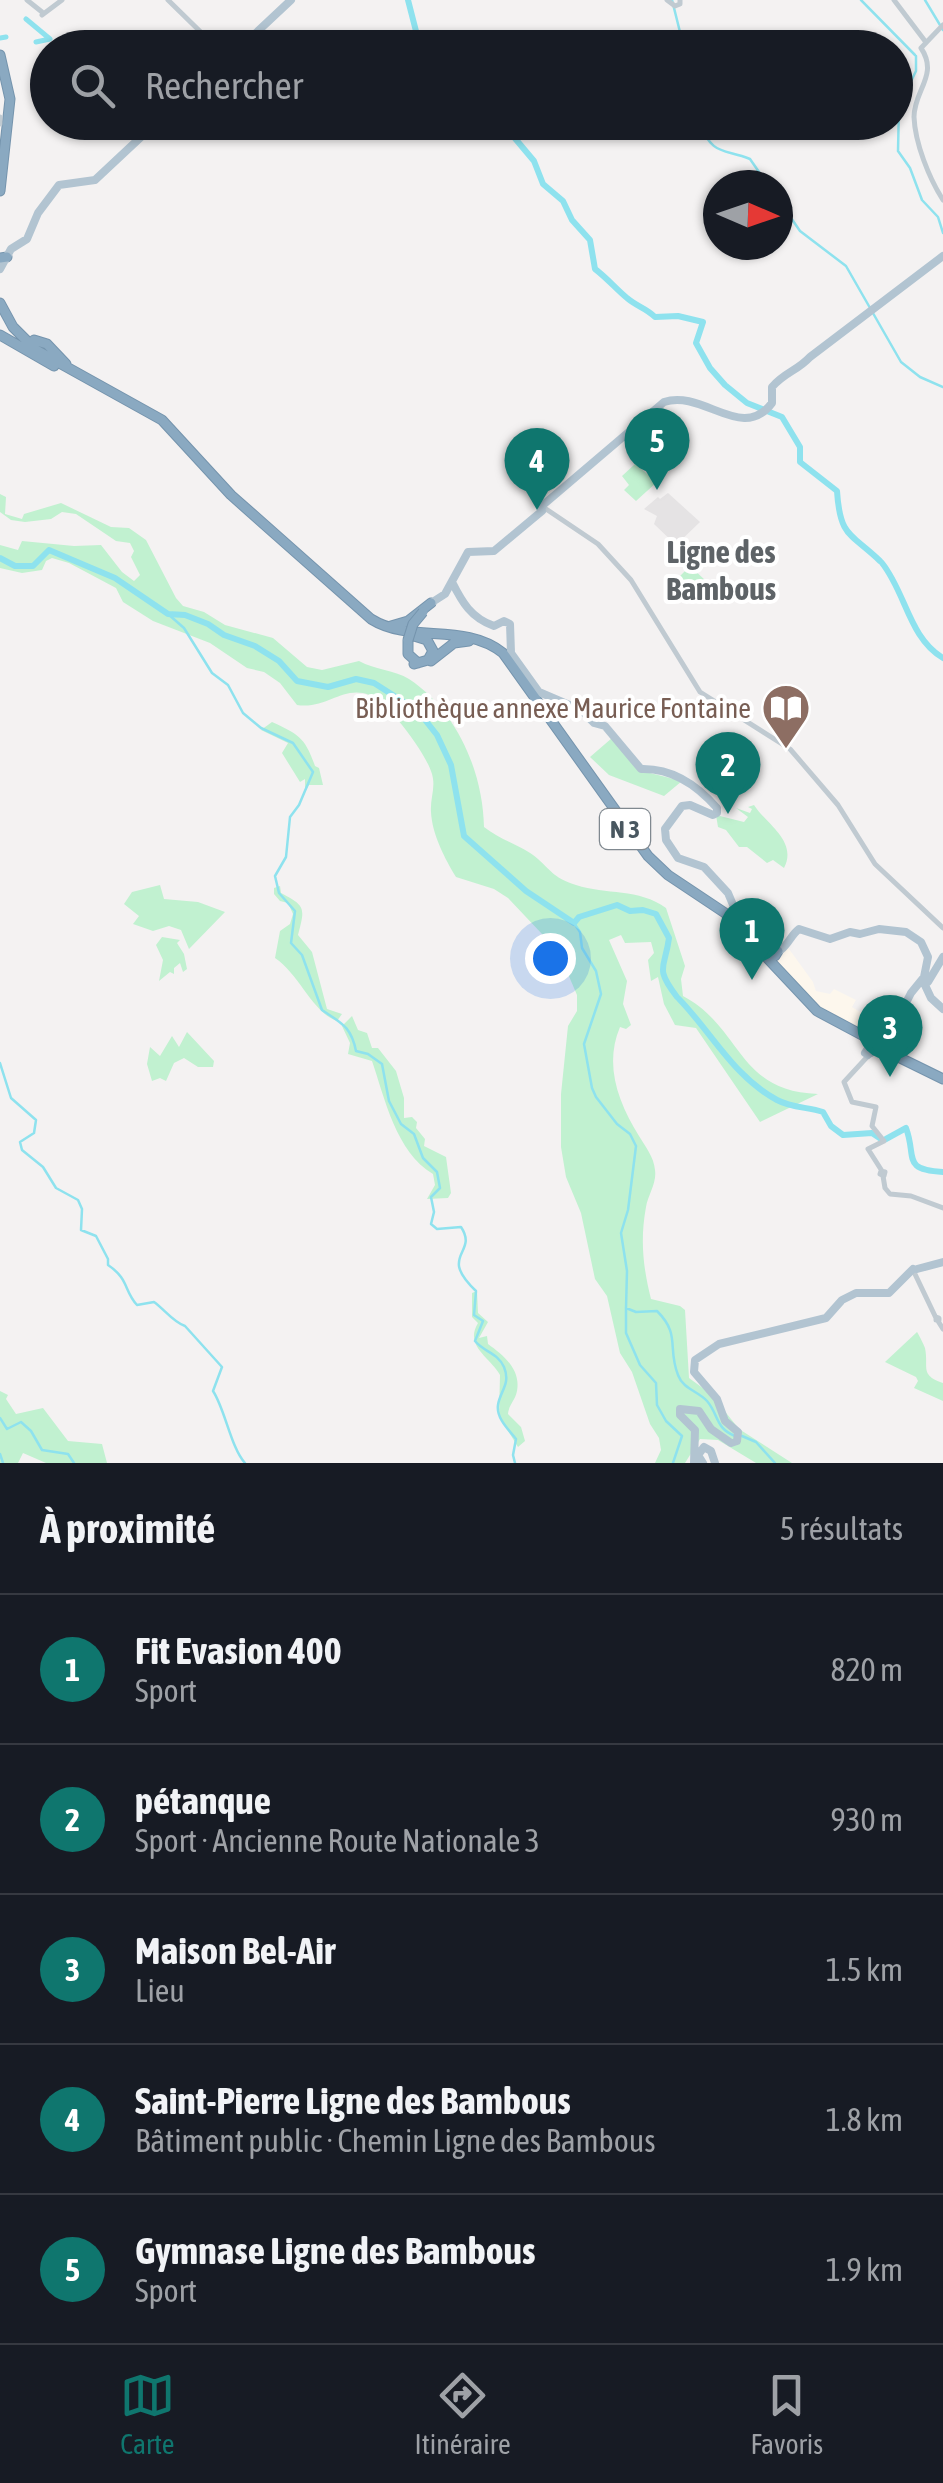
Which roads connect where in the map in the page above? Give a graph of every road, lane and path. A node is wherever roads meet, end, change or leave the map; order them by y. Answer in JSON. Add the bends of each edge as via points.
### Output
{"nodes":[{"id":1,"x":27,"y":0,"type":"edge"},
{"id":2,"x":62,"y":0,"type":"edge"},
{"id":3,"x":168,"y":0,"type":"edge"},
{"id":4,"x":291,"y":0,"type":"edge"},
{"id":5,"x":894,"y":0,"type":"edge"},
{"id":6,"x":941,"y":26,"type":"edge"},
{"id":7,"x":199,"y":30,"type":"edge"},
{"id":8,"x":259,"y":30,"type":"edge"},
{"id":9,"x":923,"y":44,"type":"junction"},
{"id":10,"x":0,"y":55,"type":"edge"},
{"id":11,"x":1,"y":70,"type":"edge"},
{"id":12,"x":138,"y":140,"type":"edge"},
{"id":13,"x":0,"y":169,"type":"edge"},
{"id":14,"x":0,"y":191,"type":"edge"},
{"id":15,"x":943,"y":200,"type":"edge"},
{"id":16,"x":943,"y":256,"type":"edge"},
{"id":17,"x":5,"y":259,"type":"edge"},
{"id":18,"x":0,"y":306,"type":"edge"},
{"id":19,"x":0,"y":334,"type":"edge"},
{"id":20,"x":34,"y":340,"type":"dead end"},
{"id":21,"x":18,"y":341,"type":"dead end"},
{"id":22,"x":80,"y":376,"type":"junction"},
{"id":23,"x":546,"y":508,"type":"junction"},
{"id":24,"x":453,"y":594,"type":"junction"},
{"id":25,"x":351,"y":603,"type":"junction"},
{"id":26,"x":428,"y":607,"type":"junction"},
{"id":27,"x":388,"y":630,"type":"junction"},
{"id":28,"x":476,"y":638,"type":"junction"},
{"id":29,"x":490,"y":648,"type":"junction"},
{"id":30,"x":416,"y":662,"type":"junction"},
{"id":31,"x":738,"y":926,"type":"junction"},
{"id":32,"x":943,"y":928,"type":"edge"},
{"id":33,"x":775,"y":952,"type":"junction"},
{"id":34,"x":943,"y":957,"type":"edge"},
{"id":35,"x":925,"y":980,"type":"junction"},
{"id":36,"x":800,"y":996,"type":"junction"},
{"id":37,"x":943,"y":1009,"type":"edge"},
{"id":38,"x":849,"y":1031,"type":"junction"},
{"id":39,"x":878,"y":1046,"type":"junction"},
{"id":40,"x":943,"y":1078,"type":"edge"},
{"id":41,"x":943,"y":1208,"type":"edge"},
{"id":42,"x":943,"y":1262,"type":"edge"},
{"id":43,"x":914,"y":1270,"type":"junction"},
{"id":44,"x":939,"y":1322,"type":"edge"},
{"id":45,"x":694,"y":1463,"type":"edge"},
{"id":46,"x":702,"y":1463,"type":"edge"},
{"id":47,"x":715,"y":1463,"type":"edge"}],
"edges":[{"from":1,"to":2,"type":"street","via":[[39,13]]},
{"from":3,"to":7,"type":"street"},
{"from":4,"to":8,"type":"main road"},
{"from":5,"to":9,"type":"street"},
{"from":6,"to":9,"type":"street"},
{"from":9,"to":15,"type":"street","via":[[928,65],[914,118],[926,172]]},
{"from":10,"to":14,"type":"highway","via":[[10,100]]},
{"from":11,"to":13,"type":"highway","via":[[6,111]]},
{"from":12,"to":17,"type":"main road","via":[[95,180],[59,185],[27,238]]},
{"from":16,"to":23,"type":"main road","via":[[800,368],[786,372],[772,387],[766,411],[738,419],[670,399]]},
{"from":18,"to":22,"type":"highway","number":"N 3","via":[[29,344]]},
{"from":19,"to":21,"type":"highway"},
{"from":19,"to":22,"type":"highway"},
{"from":20,"to":22,"type":"highway","via":[[48,344]]},
{"from":22,"to":25,"type":"highway","number":"N 3","via":[[162,420],[220,485]]},
{"from":22,"to":27,"type":"highway","number":"N 3","via":[[160,422],[256,522]]},
{"from":23,"to":24,"type":"main road","via":[[494,551],[468,552]]},
{"from":23,"to":32,"type":"street","via":[[598,544],[631,580],[702,693],[790,749],[838,805],[875,864]]},
{"from":24,"to":26,"type":"main road","number":"N 3"},
{"from":24,"to":33,"type":"main road","via":[[481,621],[510,624],[511,654],[541,694],[606,726],[641,769],[691,782],[707,796],[716,814],[682,806],[665,838],[678,858],[704,867],[728,893],[739,919]]},
{"from":25,"to":26,"type":"highway","number":"N 3","via":[[390,626]]},
{"from":25,"to":28,"type":"highway","number":"N 3","via":[[390,628]]},
{"from":26,"to":28,"type":"highway","number":"N 3","via":[[426,629]]},
{"from":26,"to":30,"type":"highway","bridge":true,"via":[[408,640]]},
{"from":27,"to":29,"type":"highway","number":"N 3"},
{"from":27,"to":30,"type":"highway","number":"N 3","via":[[429,641],[432,654]]},
{"from":28,"to":31,"type":"highway","number":"N 3","via":[[512,662],[648,856]]},
{"from":29,"to":30,"type":"highway","via":[[462,641],[429,662]]},
{"from":29,"to":38,"type":"highway","number":"N 3","via":[[514,668],[652,864],[723,915],[802,1002]]},
{"from":31,"to":33,"type":"highway"},
{"from":31,"to":36,"type":"highway","number":"N 3"},
{"from":33,"to":35,"type":"main road","via":[[798,928],[830,939],[879,929],[906,932],[927,952]]},
{"from":33,"to":36,"type":"highway","via":[[778,969]]},
{"from":34,"to":35,"type":"main road"},
{"from":35,"to":37,"type":"main road"},
{"from":35,"to":39,"type":"main road"},
{"from":36,"to":38,"type":"highway","number":"N 3"},
{"from":38,"to":39,"type":"highway","number":"N 3"},
{"from":39,"to":40,"type":"highway","number":"N 3"},
{"from":39,"to":40,"type":"highway","number":"N 3"},
{"from":39,"to":41,"type":"street","via":[[844,1082],[853,1103],[876,1107],[872,1126],[884,1143],[868,1149],[886,1190]]},
{"from":42,"to":43,"type":"main road"},
{"from":43,"to":44,"type":"street"},
{"from":43,"to":45,"type":"main road","via":[[889,1292],[848,1296],[826,1318],[719,1344],[695,1360],[694,1372],[738,1436],[734,1443],[720,1437],[699,1411],[680,1409],[696,1434]]},
{"from":46,"to":47,"type":"main road","via":[[704,1447]]}]}
